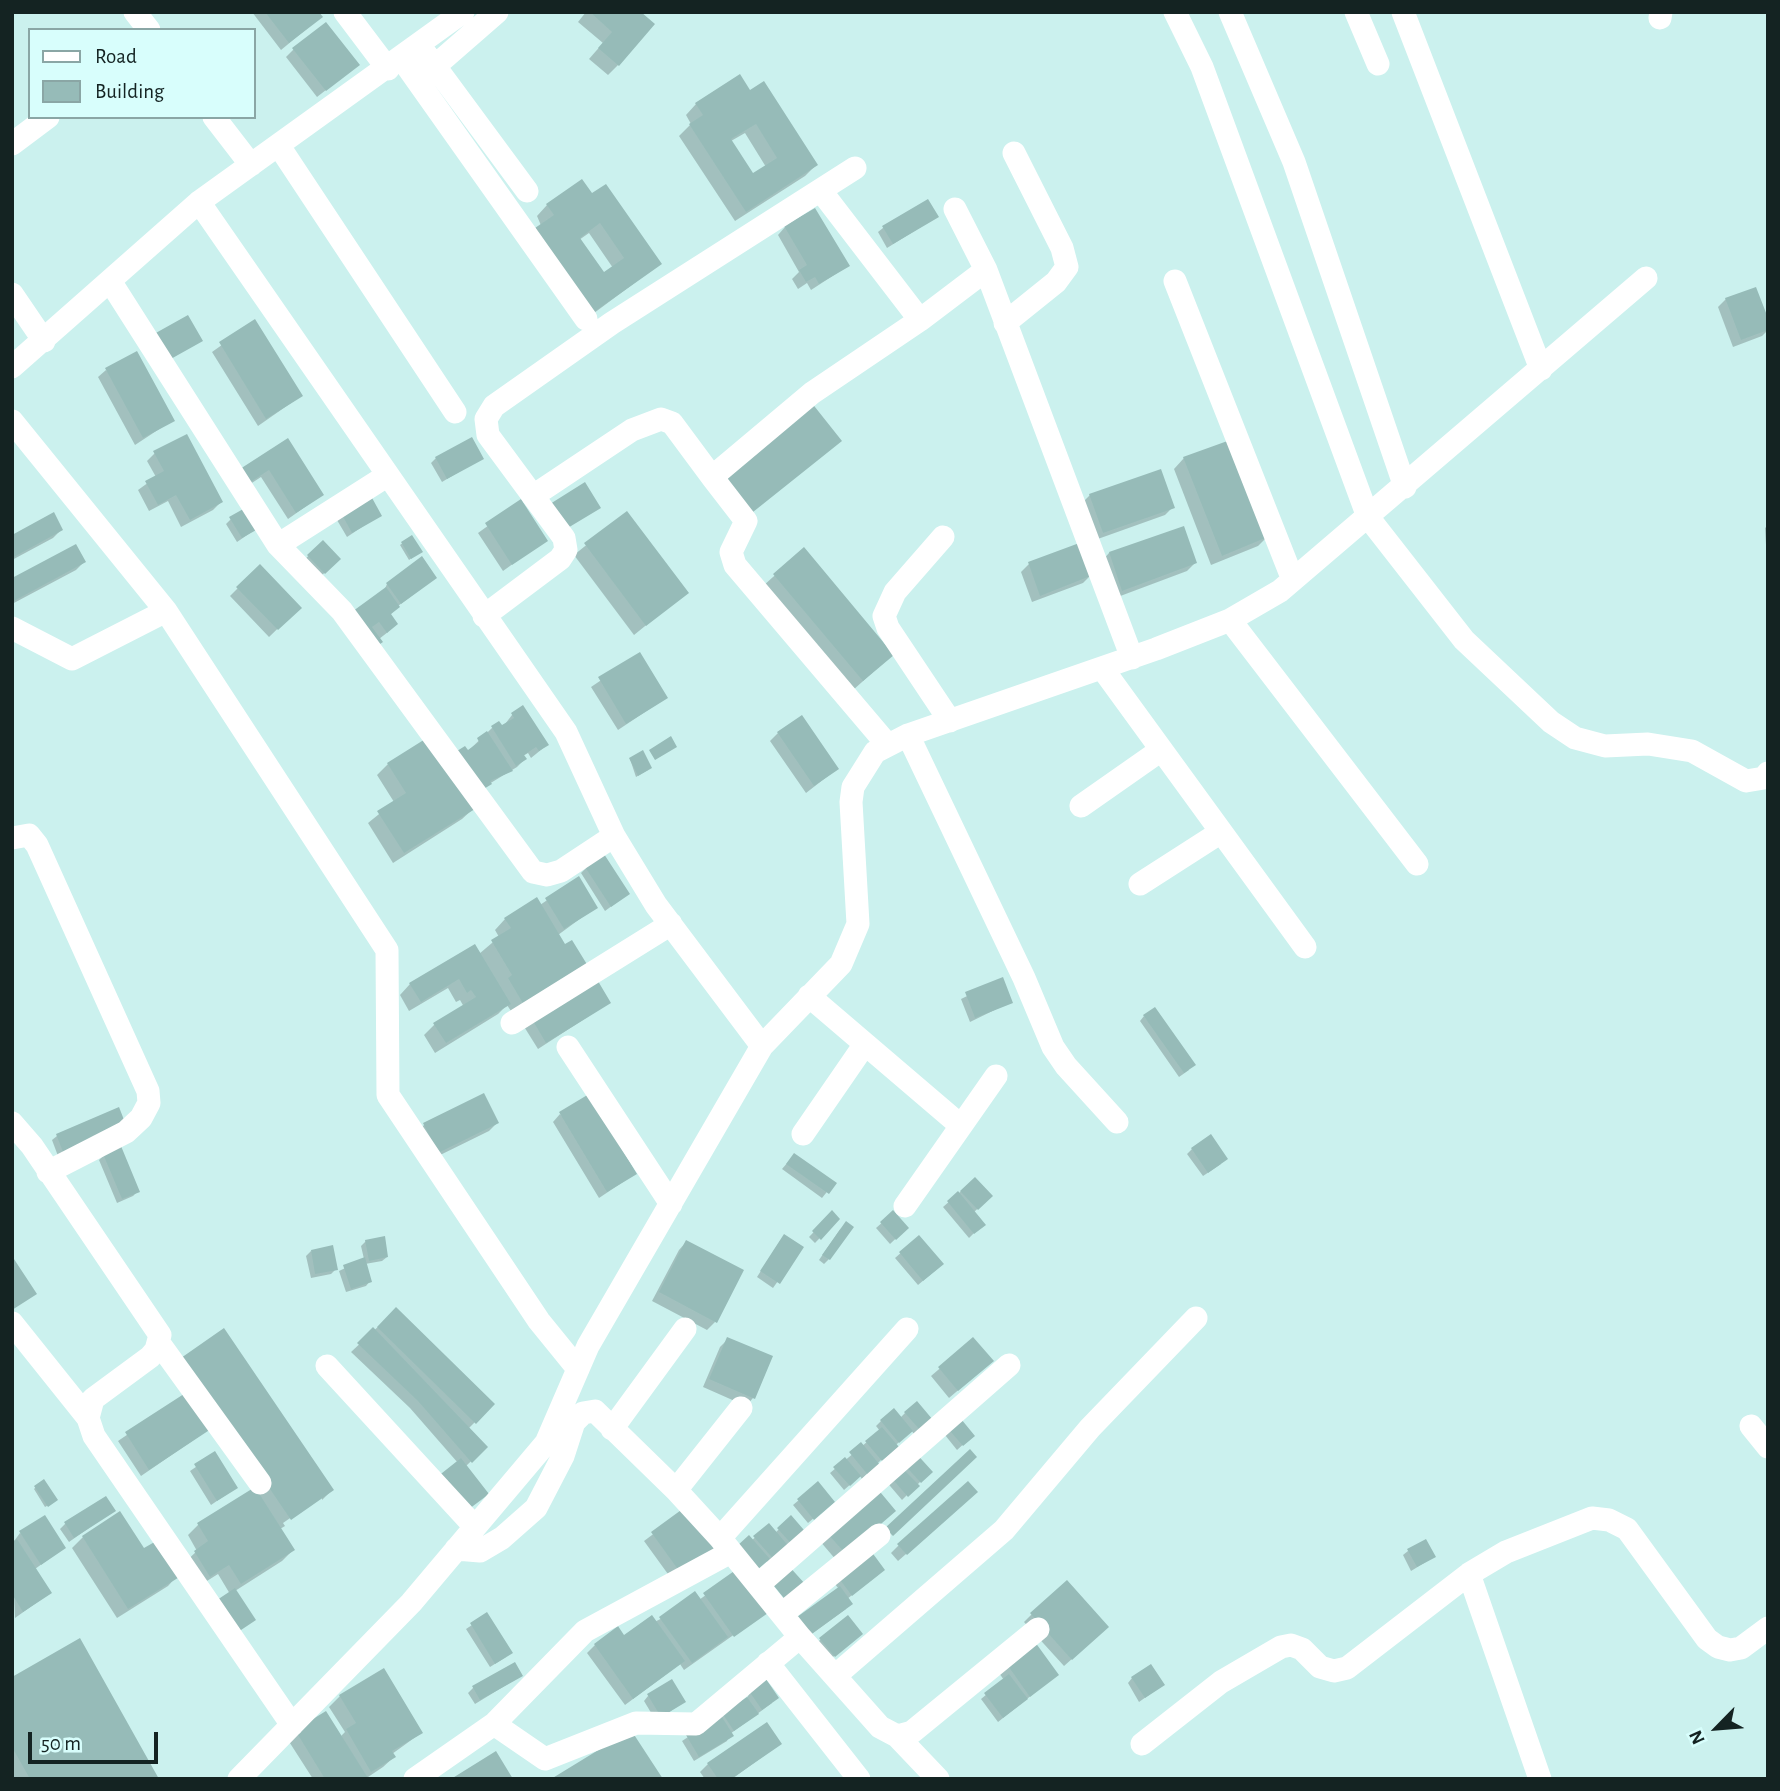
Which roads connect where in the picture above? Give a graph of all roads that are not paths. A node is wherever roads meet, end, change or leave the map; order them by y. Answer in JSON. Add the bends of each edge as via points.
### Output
{"nodes":[{"id":1,"x":135,"y":12,"type":"edge"},
{"id":2,"x":345,"y":12,"type":"edge"},
{"id":3,"x":463,"y":12,"type":"edge"},
{"id":4,"x":497,"y":12,"type":"edge"},
{"id":5,"x":1175,"y":12,"type":"edge"},
{"id":6,"x":1230,"y":12,"type":"edge"},
{"id":7,"x":1356,"y":12,"type":"edge"},
{"id":8,"x":1403,"y":12,"type":"edge"},
{"id":9,"x":147,"y":28,"type":"edge"},
{"id":10,"x":403,"y":58,"type":"junction"},
{"id":11,"x":1378,"y":64,"type":"dead end"},
{"id":12,"x":435,"y":66,"type":"junction"},
{"id":13,"x":45,"y":119,"type":"edge"},
{"id":14,"x":216,"y":119,"type":"edge"},
{"id":15,"x":12,"y":144,"type":"edge"},
{"id":16,"x":279,"y":146,"type":"junction"},
{"id":17,"x":1014,"y":153,"type":"dead end"},
{"id":18,"x":251,"y":165,"type":"junction"},
{"id":19,"x":855,"y":168,"type":"dead end"},
{"id":20,"x":527,"y":191,"type":"dead end"},
{"id":21,"x":821,"y":191,"type":"junction"},
{"id":22,"x":199,"y":202,"type":"junction"},
{"id":23,"x":955,"y":209,"type":"dead end"},
{"id":24,"x":986,"y":271,"type":"junction"},
{"id":25,"x":1646,"y":278,"type":"dead end"},
{"id":26,"x":110,"y":281,"type":"junction"},
{"id":27,"x":1175,"y":281,"type":"dead end"},
{"id":28,"x":12,"y":294,"type":"edge"},
{"id":29,"x":586,"y":319,"type":"dead end"},
{"id":30,"x":920,"y":320,"type":"junction"},
{"id":31,"x":1005,"y":323,"type":"junction"},
{"id":32,"x":44,"y":341,"type":"junction"},
{"id":33,"x":12,"y":367,"type":"edge"},
{"id":34,"x":1541,"y":369,"type":"junction"},
{"id":35,"x":455,"y":412,"type":"dead end"},
{"id":36,"x":12,"y":421,"type":"edge"},
{"id":37,"x":388,"y":475,"type":"junction"},
{"id":38,"x":712,"y":477,"type":"junction"},
{"id":39,"x":1405,"y":486,"type":"junction"},
{"id":40,"x":533,"y":496,"type":"junction"},
{"id":41,"x":1368,"y":517,"type":"junction"},
{"id":42,"x":943,"y":537,"type":"dead end"},
{"id":43,"x":278,"y":545,"type":"junction"},
{"id":44,"x":1293,"y":580,"type":"junction"},
{"id":45,"x":166,"y":611,"type":"junction"},
{"id":46,"x":484,"y":615,"type":"junction"},
{"id":47,"x":1230,"y":620,"type":"junction"},
{"id":48,"x":12,"y":628,"type":"edge"},
{"id":49,"x":1132,"y":658,"type":"junction"},
{"id":50,"x":1102,"y":668,"type":"junction"},
{"id":51,"x":950,"y":721,"type":"junction"},
{"id":52,"x":908,"y":735,"type":"junction"},
{"id":53,"x":886,"y":743,"type":"junction"},
{"id":54,"x":1161,"y":750,"type":"junction"},
{"id":55,"x":1768,"y":773,"type":"edge"},
{"id":56,"x":1081,"y":806,"type":"dead end"},
{"id":57,"x":1221,"y":832,"type":"junction"},
{"id":58,"x":614,"y":836,"type":"junction"},
{"id":59,"x":12,"y":838,"type":"edge"},
{"id":60,"x":1417,"y":864,"type":"dead end"},
{"id":61,"x":1140,"y":884,"type":"dead end"},
{"id":62,"x":671,"y":924,"type":"junction"},
{"id":63,"x":1305,"y":947,"type":"dead end"},
{"id":64,"x":809,"y":996,"type":"junction"},
{"id":65,"x":512,"y":1023,"type":"dead end"},
{"id":66,"x":865,"y":1044,"type":"junction"},
{"id":67,"x":762,"y":1046,"type":"junction"},
{"id":68,"x":568,"y":1047,"type":"dead end"},
{"id":69,"x":996,"y":1076,"type":"dead end"},
{"id":70,"x":1117,"y":1122,"type":"dead end"},
{"id":71,"x":12,"y":1123,"type":"edge"},
{"id":72,"x":960,"y":1125,"type":"junction"},
{"id":73,"x":803,"y":1134,"type":"dead end"},
{"id":74,"x":48,"y":1172,"type":"junction"},
{"id":75,"x":671,"y":1204,"type":"junction"},
{"id":76,"x":905,"y":1206,"type":"dead end"},
{"id":77,"x":1196,"y":1318,"type":"dead end"},
{"id":78,"x":12,"y":1323,"type":"edge"},
{"id":79,"x":685,"y":1329,"type":"dead end"},
{"id":80,"x":907,"y":1329,"type":"dead end"},
{"id":81,"x":159,"y":1343,"type":"junction"},
{"id":82,"x":1009,"y":1365,"type":"dead end"},
{"id":83,"x":327,"y":1366,"type":"dead end"},
{"id":84,"x":578,"y":1370,"type":"junction"},
{"id":85,"x":741,"y":1408,"type":"dead end"},
{"id":86,"x":88,"y":1418,"type":"junction"},
{"id":87,"x":1751,"y":1426,"type":"dead end"},
{"id":88,"x":612,"y":1429,"type":"junction"},
{"id":89,"x":1768,"y":1447,"type":"edge"},
{"id":90,"x":260,"y":1483,"type":"dead end"},
{"id":91,"x":676,"y":1490,"type":"junction"},
{"id":92,"x":475,"y":1527,"type":"junction"},
{"id":93,"x":879,"y":1535,"type":"dead end"},
{"id":94,"x":725,"y":1545,"type":"junction"},
{"id":95,"x":456,"y":1549,"type":"junction"},
{"id":96,"x":1469,"y":1574,"type":"junction"},
{"id":97,"x":758,"y":1585,"type":"junction"},
{"id":98,"x":782,"y":1614,"type":"junction"},
{"id":99,"x":1768,"y":1628,"type":"edge"},
{"id":100,"x":1038,"y":1629,"type":"dead end"},
{"id":101,"x":800,"y":1637,"type":"junction"},
{"id":102,"x":768,"y":1663,"type":"junction"},
{"id":103,"x":835,"y":1676,"type":"junction"},
{"id":104,"x":494,"y":1724,"type":"junction"},
{"id":105,"x":292,"y":1725,"type":"junction"},
{"id":106,"x":897,"y":1735,"type":"junction"},
{"id":107,"x":1142,"y":1744,"type":"dead end"},
{"id":108,"x":417,"y":1778,"type":"edge"},
{"id":109,"x":239,"y":1779,"type":"edge"},
{"id":110,"x":859,"y":1779,"type":"edge"},
{"id":111,"x":938,"y":1779,"type":"edge"},
{"id":112,"x":1540,"y":1779,"type":"edge"}],
"edges":[{"from":1,"to":9,"type":"street"},
{"from":2,"to":10,"type":"street"},
{"from":3,"to":10,"type":"street"},
{"from":4,"to":12,"type":"street"},
{"from":5,"to":41,"type":"street","via":[[1202,67]]},
{"from":6,"to":39,"type":"street","via":[[1294,162]]},
{"from":7,"to":11,"type":"street"},
{"from":8,"to":34,"type":"street"},
{"from":10,"to":12,"type":"street"},
{"from":10,"to":16,"type":"street"},
{"from":10,"to":29,"type":"street"},
{"from":12,"to":20,"type":"street"},
{"from":13,"to":15,"type":"street"},
{"from":14,"to":18,"type":"street"},
{"from":16,"to":18,"type":"street"},
{"from":16,"to":35,"type":"street"},
{"from":17,"to":31,"type":"street","via":[[1067,267],[1056,282]]},
{"from":18,"to":22,"type":"street"},
{"from":19,"to":21,"type":"street"},
{"from":21,"to":30,"type":"street"},
{"from":21,"to":40,"type":"street","via":[[612,323],[494,406],[486,419],[488,435]]},
{"from":22,"to":26,"type":"street"},
{"from":22,"to":37,"type":"street"},
{"from":23,"to":24,"type":"street"},
{"from":24,"to":30,"type":"street"},
{"from":24,"to":31,"type":"street"},
{"from":25,"to":34,"type":"street"},
{"from":26,"to":32,"type":"street"},
{"from":26,"to":43,"type":"street"},
{"from":27,"to":44,"type":"street"},
{"from":28,"to":32,"type":"street"},
{"from":30,"to":38,"type":"street","via":[[812,393]]},
{"from":31,"to":49,"type":"street"},
{"from":32,"to":33,"type":"street"},
{"from":34,"to":39,"type":"street"},
{"from":36,"to":45,"type":"street"},
{"from":37,"to":43,"type":"street"},
{"from":37,"to":46,"type":"street"},
{"from":38,"to":40,"type":"street","via":[[672,423],[661,419],[632,430]]},
{"from":38,"to":53,"type":"street","via":[[746,522],[732,552],[735,565]]},
{"from":39,"to":41,"type":"street"},
{"from":40,"to":46,"type":"street","via":[[564,538],[566,550]]},
{"from":41,"to":44,"type":"street"},
{"from":41,"to":55,"type":"street","via":[[1464,640],[1551,722],[1575,738],[1605,746],[1648,744],[1692,751],[1746,780],[1764,778]]},
{"from":42,"to":51,"type":"street","via":[[895,592],[884,616]]},
{"from":43,"to":58,"type":"street","via":[[342,611],[533,872],[561,871]]},
{"from":44,"to":47,"type":"street"},
{"from":45,"to":48,"type":"street","via":[[72,659]]},
{"from":45,"to":84,"type":"street","via":[[387,950],[388,1095],[539,1321]]},
{"from":46,"to":58,"type":"street","via":[[566,732]]},
{"from":47,"to":49,"type":"street"},
{"from":47,"to":60,"type":"street"},
{"from":49,"to":50,"type":"street"},
{"from":50,"to":51,"type":"street"},
{"from":50,"to":54,"type":"street"},
{"from":51,"to":52,"type":"street"},
{"from":52,"to":53,"type":"street"},
{"from":52,"to":70,"type":"street","via":[[1054,1046],[1066,1066]]},
{"from":53,"to":64,"type":"street","via":[[861,770],[851,802],[858,924],[841,964]]},
{"from":54,"to":56,"type":"street"},
{"from":54,"to":57,"type":"street"},
{"from":57,"to":61,"type":"street"},
{"from":57,"to":63,"type":"street"},
{"from":58,"to":62,"type":"street"},
{"from":59,"to":74,"type":"street","via":[[29,835],[37,845],[148,1091],[145,1111],[127,1132]]},
{"from":62,"to":65,"type":"street"},
{"from":62,"to":67,"type":"street"},
{"from":64,"to":66,"type":"street"},
{"from":64,"to":67,"type":"street"},
{"from":66,"to":72,"type":"street"},
{"from":66,"to":73,"type":"street"},
{"from":67,"to":75,"type":"street"},
{"from":68,"to":75,"type":"street"},
{"from":69,"to":72,"type":"street"},
{"from":71,"to":74,"type":"street"},
{"from":72,"to":76,"type":"street"},
{"from":74,"to":81,"type":"street","via":[[156,1327]]},
{"from":75,"to":84,"type":"street"},
{"from":77,"to":103,"type":"street","via":[[1090,1428],[1004,1530]]},
{"from":78,"to":86,"type":"street"},
{"from":79,"to":88,"type":"street"},
{"from":80,"to":94,"type":"street"},
{"from":81,"to":86,"type":"street","via":[[150,1357],[93,1399]]},
{"from":81,"to":90,"type":"street"},
{"from":82,"to":97,"type":"street"},
{"from":83,"to":92,"type":"street"},
{"from":84,"to":92,"type":"street","via":[[546,1443]]},
{"from":85,"to":91,"type":"street"},
{"from":86,"to":105,"type":"street","via":[[94,1436]]},
{"from":87,"to":89,"type":"street"},
{"from":88,"to":91,"type":"street"},
{"from":88,"to":95,"type":"street","via":[[595,1411],[583,1413],[574,1422],[563,1456],[536,1508],[480,1551]]},
{"from":91,"to":94,"type":"street"},
{"from":92,"to":95,"type":"street"},
{"from":93,"to":98,"type":"street"},
{"from":94,"to":97,"type":"street"},
{"from":94,"to":104,"type":"street","via":[[584,1631]]},
{"from":95,"to":105,"type":"street","via":[[411,1603]]},
{"from":96,"to":99,"type":"street","via":[[1506,1552],[1570,1525],[1592,1518],[1609,1520],[1627,1530],[1707,1639],[1718,1647],[1741,1647]]},
{"from":96,"to":107,"type":"street","via":[[1347,1668],[1320,1667],[1302,1649],[1281,1647],[1221,1682]]},
{"from":96,"to":112,"type":"street"},
{"from":97,"to":98,"type":"street"},
{"from":98,"to":101,"type":"street"},
{"from":100,"to":106,"type":"street","via":[[912,1732]]},
{"from":101,"to":102,"type":"street"},
{"from":101,"to":103,"type":"street"},
{"from":102,"to":104,"type":"street","via":[[696,1724],[636,1723],[545,1759]]},
{"from":102,"to":110,"type":"street"},
{"from":103,"to":106,"type":"street","via":[[880,1727]]},
{"from":104,"to":108,"type":"street"},
{"from":105,"to":109,"type":"street"},
{"from":106,"to":111,"type":"street"}]}
